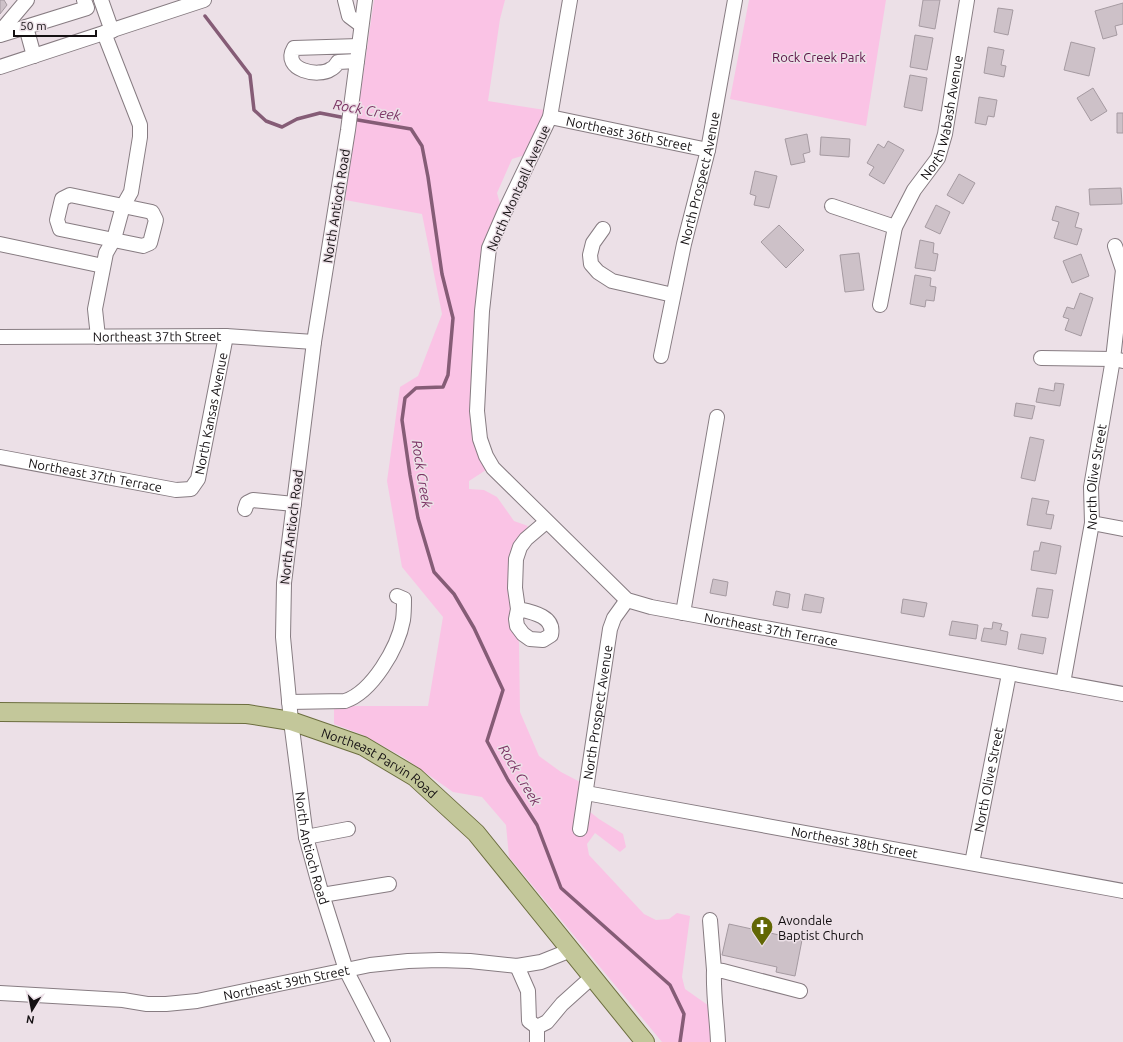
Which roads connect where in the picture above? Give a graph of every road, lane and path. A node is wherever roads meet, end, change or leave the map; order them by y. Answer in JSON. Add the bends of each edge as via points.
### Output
{"nodes":[{"id":1,"x":27,"y":0,"type":"edge"},
{"id":2,"x":84,"y":0,"type":"edge"},
{"id":3,"x":101,"y":0,"type":"edge"},
{"id":4,"x":204,"y":0,"type":"edge"},
{"id":5,"x":345,"y":0,"type":"edge"},
{"id":6,"x":365,"y":0,"type":"edge"},
{"id":7,"x":570,"y":0,"type":"edge"},
{"id":8,"x":735,"y":0,"type":"edge"},
{"id":9,"x":967,"y":0,"type":"edge"},
{"id":10,"x":361,"y":25,"type":"junction"},
{"id":11,"x":26,"y":27,"type":"junction"},
{"id":12,"x":108,"y":32,"type":"junction"},
{"id":13,"x":0,"y":33,"type":"edge"},
{"id":14,"x":359,"y":46,"type":"junction"},
{"id":15,"x":34,"y":56,"type":"junction"},
{"id":16,"x":357,"y":61,"type":"junction"},
{"id":17,"x":0,"y":67,"type":"edge"},
{"id":18,"x":550,"y":117,"type":"junction"},
{"id":19,"x":708,"y":150,"type":"junction"},
{"id":20,"x":123,"y":206,"type":"junction"},
{"id":21,"x":832,"y":206,"type":"dead end"},
{"id":22,"x":895,"y":227,"type":"junction"},
{"id":23,"x":603,"y":229,"type":"dead end"},
{"id":24,"x":114,"y":239,"type":"junction"},
{"id":25,"x":0,"y":244,"type":"edge"},
{"id":26,"x":1115,"y":246,"type":"dead end"},
{"id":27,"x":103,"y":266,"type":"junction"},
{"id":28,"x":1123,"y":270,"type":"edge"},
{"id":29,"x":673,"y":295,"type":"junction"},
{"id":30,"x":880,"y":305,"type":"dead end"},
{"id":31,"x":226,"y":336,"type":"junction"},
{"id":32,"x":0,"y":337,"type":"edge"},
{"id":33,"x":98,"y":337,"type":"junction"},
{"id":34,"x":314,"y":342,"type":"junction"},
{"id":35,"x":661,"y":356,"type":"dead end"},
{"id":36,"x":1041,"y":358,"type":"dead end"},
{"id":37,"x":1118,"y":360,"type":"edge"},
{"id":38,"x":717,"y":417,"type":"dead end"},
{"id":39,"x":484,"y":448,"type":"joint"},
{"id":40,"x":0,"y":457,"type":"edge"},
{"id":41,"x":191,"y":489,"type":"joint"},
{"id":42,"x":294,"y":504,"type":"junction"},
{"id":43,"x":245,"y":509,"type":"dead end"},
{"id":44,"x":546,"y":522,"type":"junction"},
{"id":45,"x":1092,"y":523,"type":"junction"},
{"id":46,"x":1123,"y":529,"type":"edge"},
{"id":47,"x":397,"y":596,"type":"dead end"},
{"id":48,"x":627,"y":600,"type":"junction"},
{"id":49,"x":518,"y":609,"type":"dead end"},
{"id":50,"x":683,"y":613,"type":"junction"},
{"id":51,"x":1010,"y":674,"type":"junction"},
{"id":52,"x":1063,"y":683,"type":"junction"},
{"id":53,"x":1123,"y":694,"type":"edge"},
{"id":54,"x":289,"y":702,"type":"junction"},
{"id":55,"x":0,"y":712,"type":"edge"},
{"id":56,"x":291,"y":721,"type":"junction"},
{"id":57,"x":586,"y":792,"type":"junction"},
{"id":58,"x":348,"y":829,"type":"dead end"},
{"id":59,"x":580,"y":829,"type":"dead end"},
{"id":60,"x":306,"y":837,"type":"junction"},
{"id":61,"x":972,"y":862,"type":"junction"},
{"id":62,"x":389,"y":884,"type":"dead end"},
{"id":63,"x":1123,"y":891,"type":"edge"},
{"id":64,"x":322,"y":895,"type":"junction"},
{"id":65,"x":710,"y":920,"type":"dead end"},
{"id":66,"x":571,"y":950,"type":"junction"},
{"id":67,"x":517,"y":966,"type":"junction"},
{"id":68,"x":346,"y":970,"type":"junction"},
{"id":69,"x":714,"y":970,"type":"junction"},
{"id":70,"x":592,"y":977,"type":"junction"},
{"id":71,"x":800,"y":991,"type":"dead end"},
{"id":72,"x":0,"y":993,"type":"edge"},
{"id":73,"x":537,"y":1026,"type":"junction"},
{"id":74,"x":383,"y":1042,"type":"edge"},
{"id":75,"x":537,"y":1042,"type":"edge"},
{"id":76,"x":645,"y":1042,"type":"edge"},
{"id":77,"x":718,"y":1042,"type":"edge"}],
"edges":[{"from":1,"to":13,"type":"street"},
{"from":2,"to":11,"type":"street","via":[[87,8]]},
{"from":3,"to":12,"type":"street"},
{"from":4,"to":12,"type":"street"},
{"from":5,"to":10,"type":"street","via":[[349,16]]},
{"from":6,"to":10,"type":"street","name":"North Antioch Road"},
{"from":7,"to":18,"type":"street","name":"North Montgall Avenue"},
{"from":8,"to":19,"type":"street","name":"North Prospect Avenue"},
{"from":9,"to":22,"type":"street","name":"North Wabash Avenue","via":[[945,134],[938,158],[914,190]]},
{"from":10,"to":14,"type":"street","name":"North Antioch Road"},
{"from":11,"to":13,"type":"street"},
{"from":11,"to":15,"type":"street"},
{"from":12,"to":15,"type":"street"},
{"from":12,"to":20,"type":"street","via":[[140,125],[131,192]]},
{"from":14,"to":16,"type":"street","name":"North Antioch Road"},
{"from":14,"to":16,"type":"street","via":[[294,48],[290,54],[294,64],[307,72],[322,72],[331,70],[338,62]]},
{"from":15,"to":17,"type":"street"},
{"from":16,"to":34,"type":"street","name":"North Antioch Road"},
{"from":18,"to":19,"type":"street","name":"Northeast 36th Street"},
{"from":18,"to":39,"type":"street","name":"North Montgall Avenue","via":[[490,248],[482,311],[477,411],[480,438]]},
{"from":19,"to":29,"type":"street","name":"North Prospect Avenue"},
{"from":20,"to":24,"type":"street"},
{"from":20,"to":24,"type":"street","via":[[152,212],[156,220],[150,243],[143,246]]},
{"from":20,"to":24,"type":"street","via":[[70,195],[62,199],[57,220],[60,229]]},
{"from":21,"to":22,"type":"street"},
{"from":22,"to":30,"type":"street","name":"North Wabash Avenue"},
{"from":23,"to":29,"type":"street","via":[[593,244],[590,255],[591,264],[598,272],[612,281]]},
{"from":24,"to":27,"type":"street","via":[[106,253]]},
{"from":25,"to":27,"type":"street"},
{"from":26,"to":28,"type":"street","name":"North Olive Street"},
{"from":27,"to":33,"type":"street","via":[[95,309]]},
{"from":28,"to":37,"type":"street","name":"North Olive Street"},
{"from":29,"to":35,"type":"street","name":"North Prospect Avenue"},
{"from":31,"to":33,"type":"street","name":"Northeast 37th Street"},
{"from":31,"to":34,"type":"street","name":"Northeast 37th Street"},
{"from":31,"to":41,"type":"street","name":"North Kansas Avenue","via":[[198,479]]},
{"from":32,"to":33,"type":"street","name":"Northeast 37th Street"},
{"from":34,"to":42,"type":"street","name":"North Antioch Road"},
{"from":36,"to":37,"type":"street"},
{"from":37,"to":45,"type":"street","name":"North Olive Street","via":[[1091,486]]},
{"from":38,"to":50,"type":"street"},
{"from":39,"to":44,"type":"street","name":"Northeast 37th Terrace","via":[[493,468]]},
{"from":40,"to":41,"type":"street","name":"Northeast 37th Terrace","via":[[176,490]]},
{"from":42,"to":43,"type":"street","via":[[253,500],[247,503]]},
{"from":42,"to":54,"type":"street","name":"North Antioch Road","via":[[284,583],[283,637]]},
{"from":44,"to":48,"type":"street","name":"Northeast 37th Terrace"},
{"from":44,"to":49,"type":"street","via":[[526,539],[516,559],[515,588]]},
{"from":45,"to":46,"type":"street"},
{"from":45,"to":52,"type":"street","name":"North Olive Street"},
{"from":47,"to":54,"type":"street","via":[[404,599],[401,628],[385,663],[366,688],[354,698],[345,701]]},
{"from":48,"to":50,"type":"street","name":"Northeast 37th Terrace"},
{"from":48,"to":57,"type":"street","name":"North Prospect Avenue","via":[[614,618],[610,629]]},
{"from":50,"to":51,"type":"street","name":"Northeast 37th Terrace"},
{"from":51,"to":52,"type":"street","name":"Northeast 37th Terrace"},
{"from":51,"to":61,"type":"street","name":"North Olive Street"},
{"from":52,"to":53,"type":"street","name":"Northeast 37th Terrace"},
{"from":54,"to":56,"type":"street","name":"North Antioch Road"},
{"from":55,"to":56,"type":"main road","name":"Northeast Parvin Road","via":[[247,714]]},
{"from":56,"to":60,"type":"street","name":"North Antioch Road"},
{"from":56,"to":66,"type":"main road","name":"Northeast Parvin Road","via":[[363,746],[415,777],[476,833]]},
{"from":57,"to":59,"type":"street","name":"North Prospect Avenue"},
{"from":57,"to":61,"type":"street","name":"Northeast 38th Street"},
{"from":58,"to":60,"type":"street"},
{"from":60,"to":64,"type":"street","name":"North Antioch Road"},
{"from":61,"to":63,"type":"street","name":"Northeast 38th Street"},
{"from":62,"to":64,"type":"street"},
{"from":64,"to":68,"type":"street","name":"North Antioch Road"},
{"from":65,"to":69,"type":"street"},
{"from":66,"to":67,"type":"street","name":"Northeast 39th Street","via":[[540,962]]},
{"from":66,"to":70,"type":"main road","name":"Northeast Parvin Road"},
{"from":67,"to":68,"type":"street","name":"Northeast 39th Street","via":[[439,960],[401,962]]},
{"from":67,"to":73,"type":"street","via":[[528,991],[529,1020]]},
{"from":68,"to":72,"type":"street","name":"Northeast 39th Street","via":[[197,1001],[166,1004]]},
{"from":68,"to":74,"type":"street","name":"North Antioch Road"},
{"from":69,"to":71,"type":"street"},
{"from":69,"to":77,"type":"street"},
{"from":70,"to":73,"type":"street","via":[[562,1004],[547,1022]]},
{"from":70,"to":76,"type":"main road","name":"Northeast Parvin Road"},
{"from":73,"to":75,"type":"street"}]}
